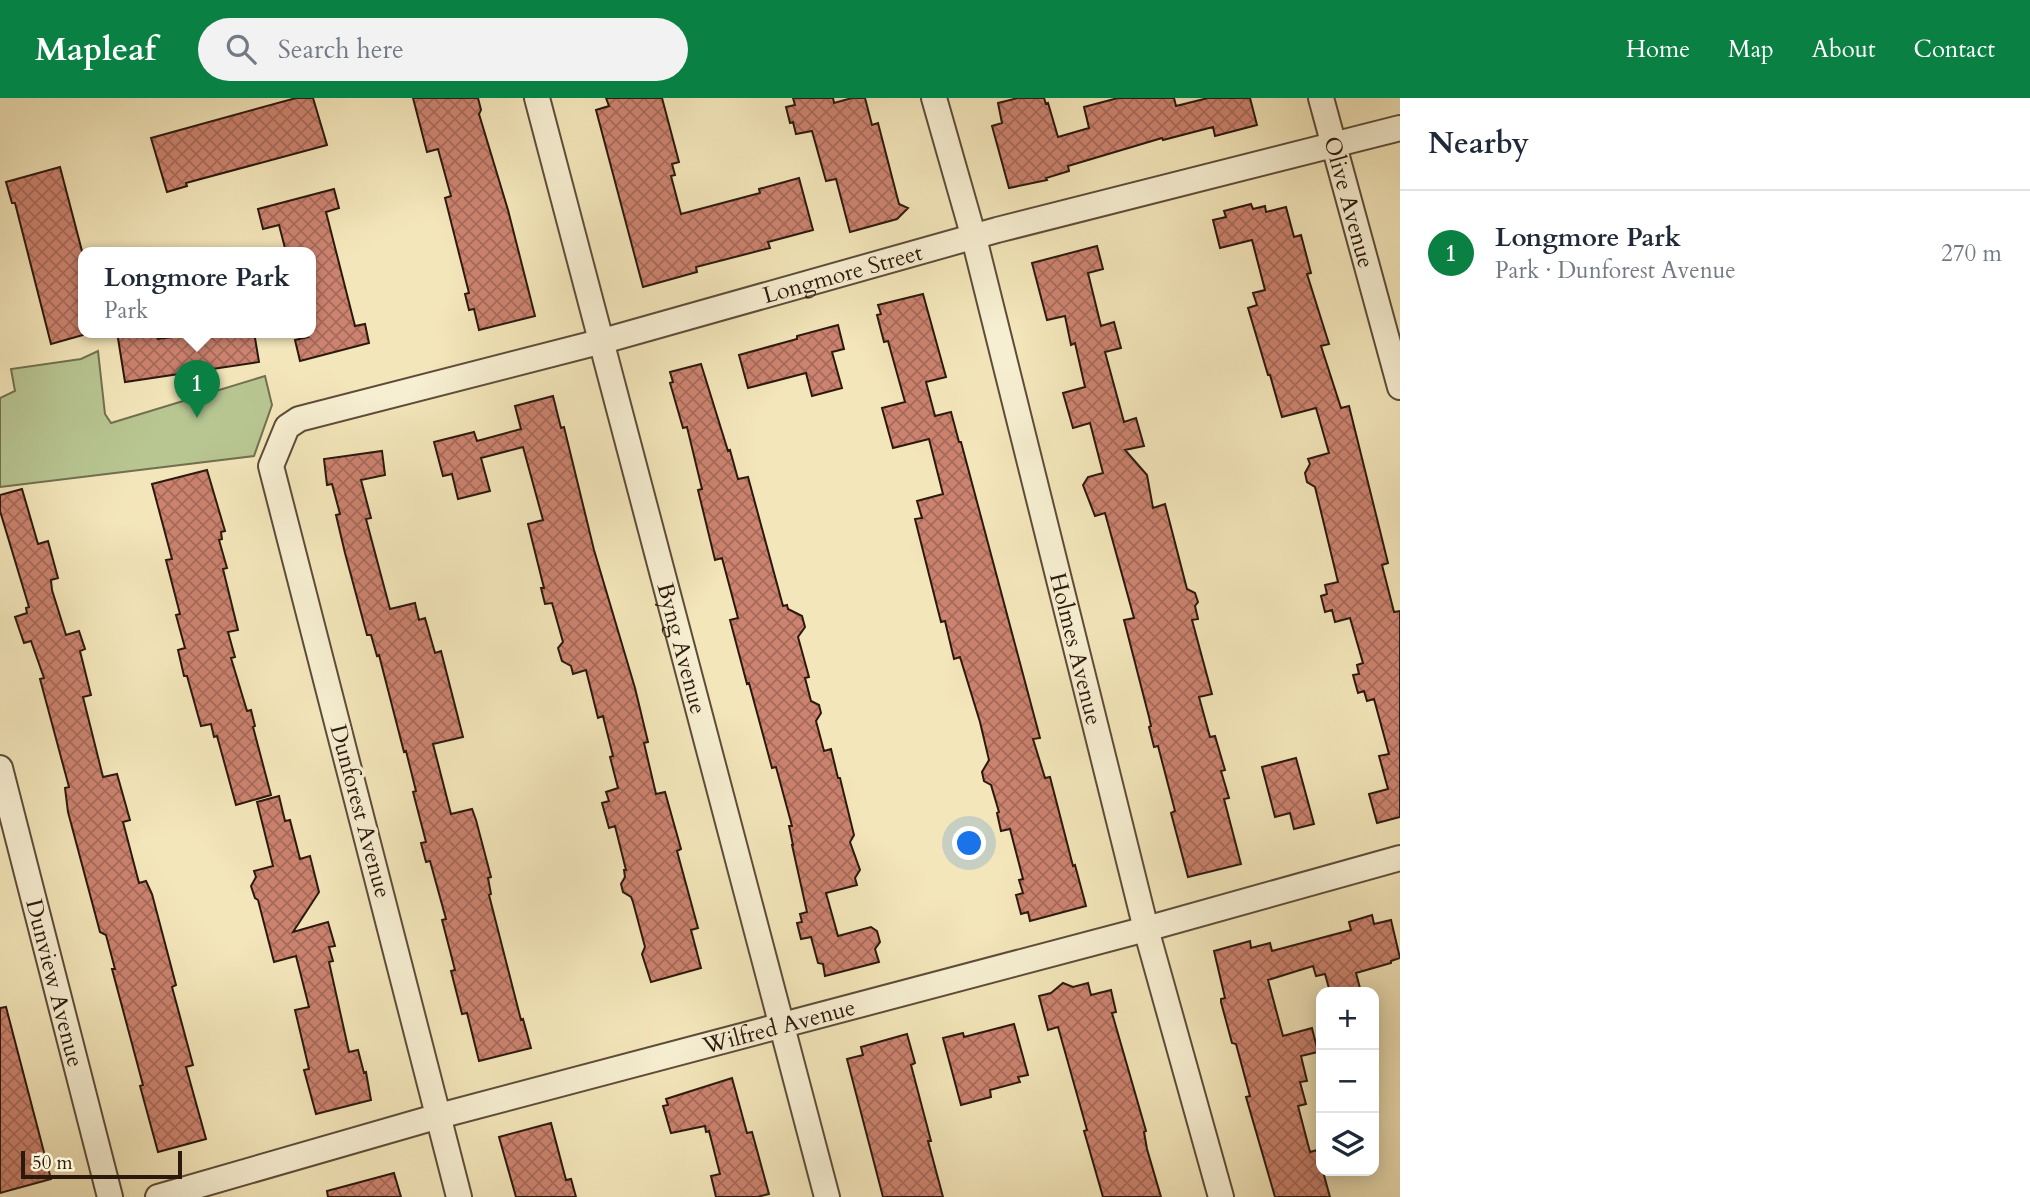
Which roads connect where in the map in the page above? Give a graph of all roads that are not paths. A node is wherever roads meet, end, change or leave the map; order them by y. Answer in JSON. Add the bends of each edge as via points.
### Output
{"nodes":[{"id":1,"x":537,"y":98,"type":"edge"},
{"id":2,"x":934,"y":98,"type":"edge"},
{"id":3,"x":1321,"y":98,"type":"edge"},
{"id":4,"x":1400,"y":128,"type":"edge"},
{"id":5,"x":1334,"y":146,"type":"junction"},
{"id":6,"x":974,"y":238,"type":"junction"},
{"id":7,"x":603,"y":341,"type":"junction"},
{"id":8,"x":1400,"y":387,"type":"edge"},
{"id":9,"x":287,"y":427,"type":"joint"},
{"id":10,"x":0,"y":768,"type":"edge"},
{"id":11,"x":1400,"y":859,"type":"edge"},
{"id":12,"x":1146,"y":929,"type":"junction"},
{"id":13,"x":783,"y":1026,"type":"junction"},
{"id":14,"x":439,"y":1116,"type":"junction"},
{"id":15,"x":110,"y":1197,"type":"edge"},
{"id":16,"x":159,"y":1197,"type":"edge"},
{"id":17,"x":459,"y":1197,"type":"edge"},
{"id":18,"x":827,"y":1197,"type":"edge"},
{"id":19,"x":1221,"y":1197,"type":"edge"}],
"edges":[{"from":1,"to":7,"type":"street","name":"Byng Avenue"},
{"from":2,"to":6,"type":"street","name":"Holmes Avenue"},
{"from":3,"to":5,"type":"street","name":"Olive Avenue"},
{"from":4,"to":5,"type":"street","name":"Longmore Street"},
{"from":5,"to":6,"type":"street","name":"Longmore Street"},
{"from":5,"to":8,"type":"street","name":"Olive Avenue"},
{"from":6,"to":7,"type":"street","name":"Longmore Street"},
{"from":6,"to":12,"type":"street","name":"Holmes Avenue"},
{"from":7,"to":9,"type":"street","name":"Longmore Street","via":[[299,419]]},
{"from":7,"to":13,"type":"street","name":"Byng Avenue"},
{"from":9,"to":14,"type":"street","name":"Dunforest Avenue","via":[[271,466]]},
{"from":10,"to":15,"type":"street","name":"Dunview Avenue"},
{"from":11,"to":12,"type":"street","name":"Wilfred Avenue"},
{"from":12,"to":13,"type":"street","name":"Wilfred Avenue"},
{"from":12,"to":19,"type":"street","name":"Holmes Avenue"},
{"from":13,"to":14,"type":"street","name":"Wilfred Avenue"},
{"from":13,"to":18,"type":"street","name":"Byng Avenue"},
{"from":14,"to":16,"type":"street","name":"Wilfred Avenue"},
{"from":14,"to":17,"type":"street","name":"Dunforest Avenue"}]}
